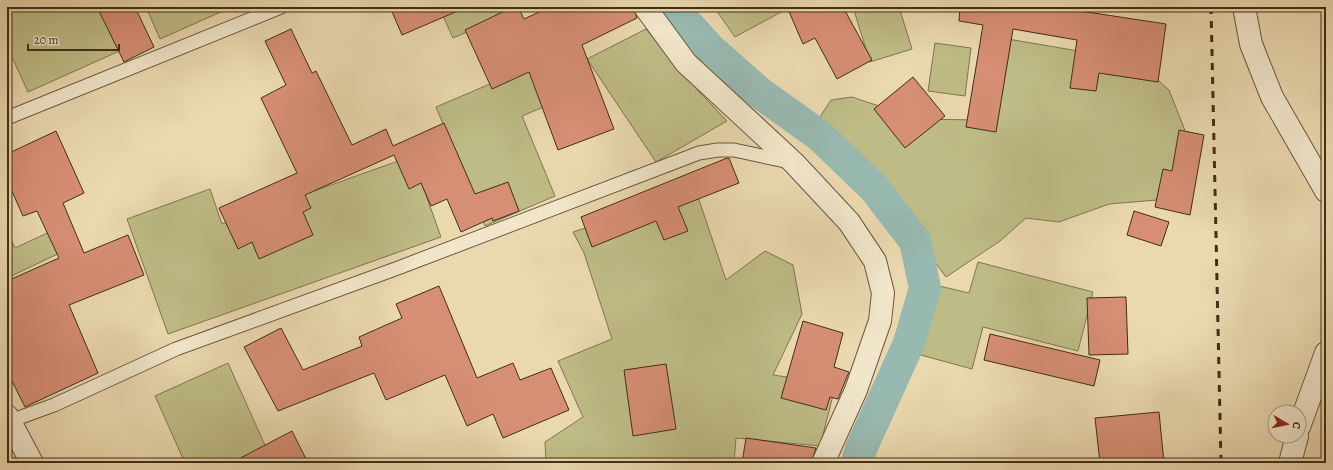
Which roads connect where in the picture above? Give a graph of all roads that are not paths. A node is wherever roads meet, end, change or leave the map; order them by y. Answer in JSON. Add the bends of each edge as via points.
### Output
{"nodes":[{"id":1,"x":281,"y":7,"type":"edge"},
{"id":2,"x":645,"y":7,"type":"edge"},
{"id":3,"x":1244,"y":7,"type":"edge"},
{"id":4,"x":7,"y":118,"type":"edge"},
{"id":5,"x":794,"y":163,"type":"junction"},
{"id":6,"x":1326,"y":191,"type":"edge"},
{"id":7,"x":1326,"y":353,"type":"edge"},
{"id":8,"x":1307,"y":405,"type":"edge"},
{"id":9,"x":8,"y":419,"type":"edge"},
{"id":10,"x":1294,"y":444,"type":"edge"},
{"id":11,"x":32,"y":463,"type":"edge"},
{"id":12,"x":823,"y":463,"type":"edge"},
{"id":13,"x":1290,"y":463,"type":"edge"}],
"edges":[{"from":1,"to":4,"type":"lane"},
{"from":2,"to":5,"type":"street","via":[[686,63]]},
{"from":3,"to":6,"type":"street","via":[[1250,44],[1272,97]]},
{"from":5,"to":9,"type":"lane","via":[[734,150],[700,153],[398,268],[176,348],[54,405]]},
{"from":5,"to":12,"type":"street","via":[[849,222],[875,261],[883,293],[880,321],[856,390]]},
{"from":7,"to":8,"type":"street"},
{"from":9,"to":11,"type":"street"},
{"from":10,"to":13,"type":"street"}]}
